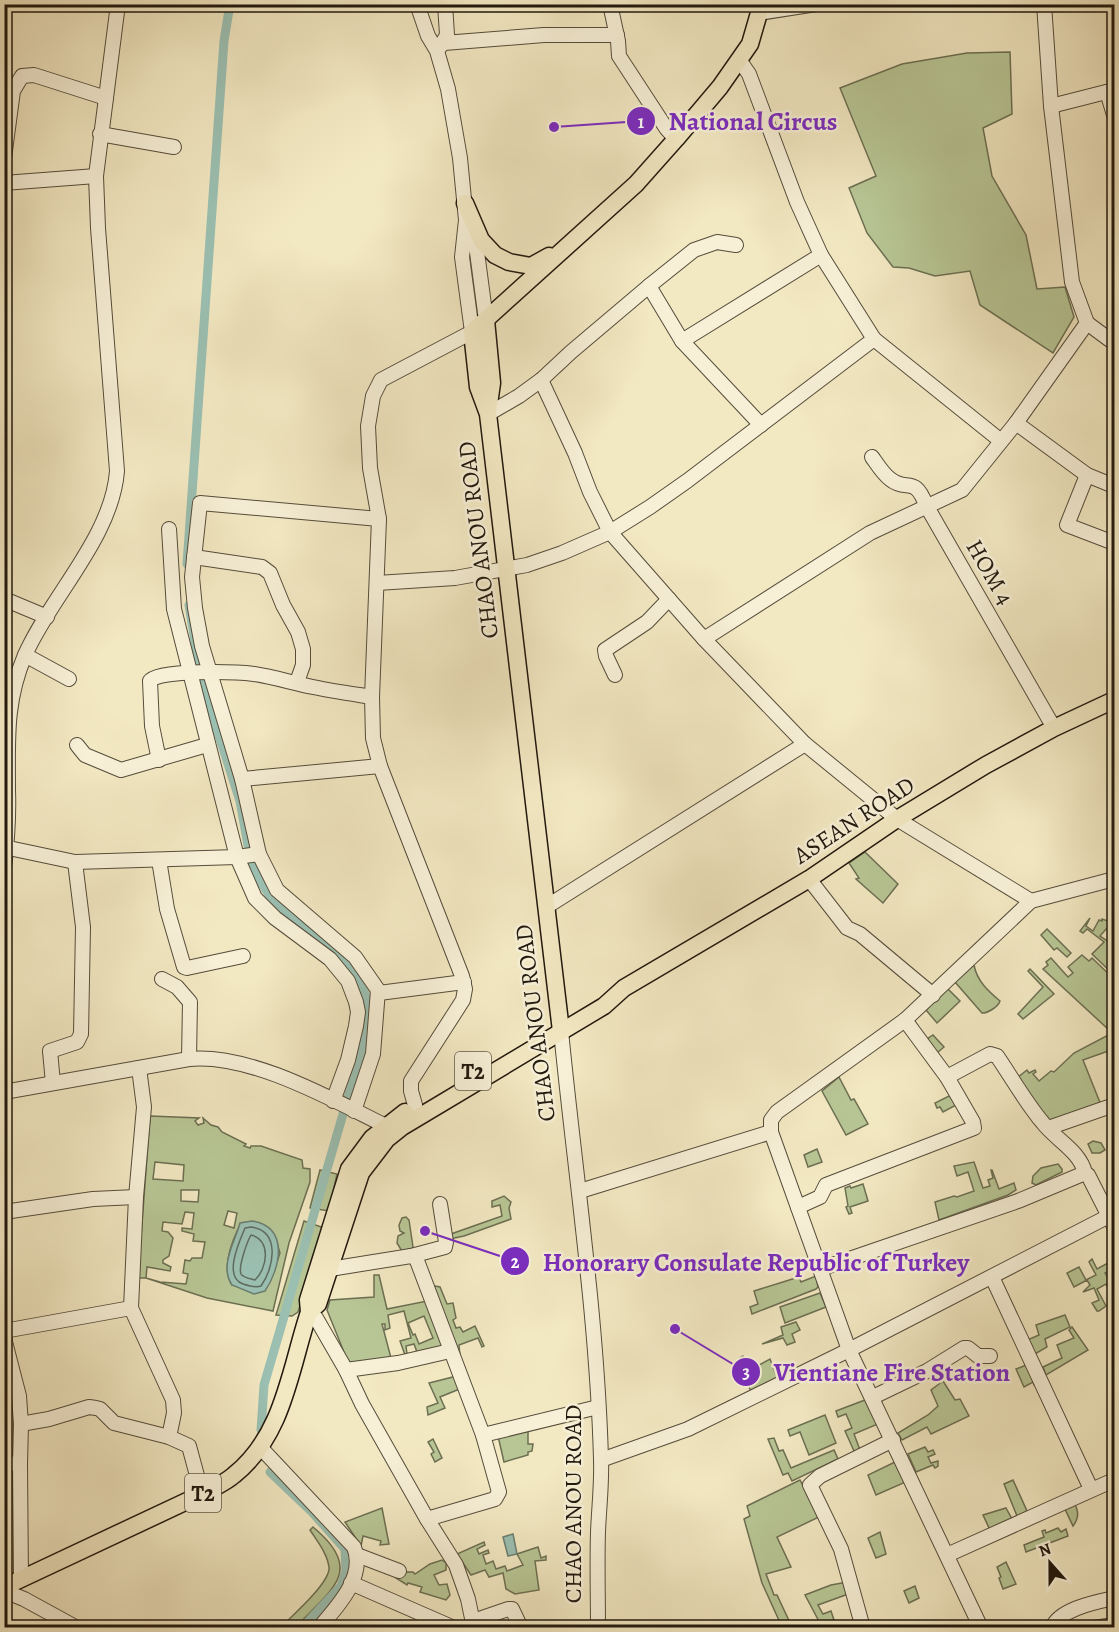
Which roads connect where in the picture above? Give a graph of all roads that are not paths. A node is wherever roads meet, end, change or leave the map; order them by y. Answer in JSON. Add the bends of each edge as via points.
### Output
{"nodes":[{"id":1,"x":118,"y":4,"type":"edge"},
{"id":2,"x":417,"y":4,"type":"edge"},
{"id":3,"x":445,"y":4,"type":"edge"},
{"id":4,"x":610,"y":4,"type":"edge"},
{"id":5,"x":816,"y":4,"type":"edge"},
{"id":6,"x":1044,"y":4,"type":"edge"},
{"id":7,"x":759,"y":9,"type":"edge"},
{"id":8,"x":617,"y":35,"type":"junction"},
{"id":9,"x":440,"y":47,"type":"junction"},
{"id":10,"x":740,"y":61,"type":"junction"},
{"id":11,"x":1111,"y":91,"type":"edge"},
{"id":12,"x":105,"y":98,"type":"junction"},
{"id":13,"x":1051,"y":106,"type":"junction"},
{"id":14,"x":1114,"y":115,"type":"edge"},
{"id":15,"x":100,"y":134,"type":"junction"},
{"id":16,"x":676,"y":139,"type":"junction"},
{"id":17,"x":174,"y":147,"type":"dead end"},
{"id":18,"x":4,"y":158,"type":"edge"},
{"id":19,"x":96,"y":176,"type":"junction"},
{"id":20,"x":4,"y":183,"type":"edge"},
{"id":21,"x":465,"y":203,"type":"junction"},
{"id":22,"x":466,"y":220,"type":"junction"},
{"id":23,"x":578,"y":237,"type":"junction"},
{"id":24,"x":736,"y":245,"type":"dead end"},
{"id":25,"x":821,"y":255,"type":"junction"},
{"id":26,"x":649,"y":286,"type":"junction"},
{"id":27,"x":486,"y":320,"type":"junction"},
{"id":28,"x":1087,"y":323,"type":"junction"},
{"id":29,"x":472,"y":332,"type":"junction"},
{"id":30,"x":874,"y":339,"type":"junction"},
{"id":31,"x":682,"y":341,"type":"junction"},
{"id":32,"x":1114,"y":343,"type":"edge"},
{"id":33,"x":541,"y":380,"type":"junction"},
{"id":34,"x":488,"y":414,"type":"junction"},
{"id":35,"x":1016,"y":423,"type":"junction"},
{"id":36,"x":761,"y":425,"type":"junction"},
{"id":37,"x":1001,"y":441,"type":"junction"},
{"id":38,"x":872,"y":457,"type":"dead end"},
{"id":39,"x":1087,"y":475,"type":"junction"},
{"id":40,"x":1114,"y":486,"type":"edge"},
{"id":41,"x":926,"y":505,"type":"junction"},
{"id":42,"x":379,"y":519,"type":"junction"},
{"id":43,"x":170,"y":529,"type":"dead end"},
{"id":44,"x":610,"y":532,"type":"junction"},
{"id":45,"x":1114,"y":543,"type":"edge"},
{"id":46,"x":194,"y":557,"type":"junction"},
{"id":47,"x":505,"y":568,"type":"junction"},
{"id":48,"x":377,"y":583,"type":"junction"},
{"id":49,"x":4,"y":599,"type":"edge"},
{"id":50,"x":669,"y":599,"type":"junction"},
{"id":51,"x":47,"y":617,"type":"junction"},
{"id":52,"x":704,"y":639,"type":"junction"},
{"id":53,"x":26,"y":655,"type":"junction"},
{"id":54,"x":199,"y":673,"type":"junction"},
{"id":55,"x":615,"y":675,"type":"dead end"},
{"id":56,"x":69,"y":679,"type":"dead end"},
{"id":57,"x":297,"y":682,"type":"junction"},
{"id":58,"x":372,"y":697,"type":"junction"},
{"id":59,"x":1114,"y":700,"type":"edge"},
{"id":60,"x":1054,"y":728,"type":"junction"},
{"id":61,"x":805,"y":744,"type":"junction"},
{"id":62,"x":77,"y":745,"type":"dead end"},
{"id":63,"x":207,"y":745,"type":"junction"},
{"id":64,"x":159,"y":760,"type":"junction"},
{"id":65,"x":380,"y":766,"type":"junction"},
{"id":66,"x":242,"y":779,"type":"junction"},
{"id":67,"x":897,"y":819,"type":"junction"},
{"id":68,"x":5,"y":847,"type":"edge"},
{"id":69,"x":259,"y":854,"type":"junction"},
{"id":70,"x":237,"y":857,"type":"junction"},
{"id":71,"x":159,"y":860,"type":"junction"},
{"id":72,"x":75,"y":862,"type":"junction"},
{"id":73,"x":4,"y":868,"type":"edge"},
{"id":74,"x":809,"y":879,"type":"junction"},
{"id":75,"x":1114,"y":879,"type":"edge"},
{"id":76,"x":1031,"y":901,"type":"junction"},
{"id":77,"x":546,"y":907,"type":"junction"},
{"id":78,"x":243,"y":956,"type":"dead end"},
{"id":79,"x":162,"y":980,"type":"dead end"},
{"id":80,"x":464,"y":982,"type":"junction"},
{"id":81,"x":379,"y":993,"type":"junction"},
{"id":82,"x":933,"y":995,"type":"junction"},
{"id":83,"x":905,"y":1020,"type":"junction"},
{"id":84,"x":560,"y":1025,"type":"junction"},
{"id":85,"x":189,"y":1059,"type":"junction"},
{"id":86,"x":138,"y":1068,"type":"junction"},
{"id":87,"x":947,"y":1077,"type":"junction"},
{"id":88,"x":53,"y":1083,"type":"junction"},
{"id":89,"x":4,"y":1092,"type":"edge"},
{"id":90,"x":335,"y":1101,"type":"junction"},
{"id":91,"x":415,"y":1105,"type":"junction"},
{"id":92,"x":1114,"y":1105,"type":"edge"},
{"id":93,"x":353,"y":1110,"type":"junction"},
{"id":94,"x":386,"y":1126,"type":"junction"},
{"id":95,"x":1048,"y":1128,"type":"junction"},
{"id":96,"x":771,"y":1132,"type":"junction"},
{"id":97,"x":1085,"y":1173,"type":"junction"},
{"id":98,"x":580,"y":1191,"type":"junction"},
{"id":99,"x":136,"y":1197,"type":"junction"},
{"id":100,"x":440,"y":1204,"type":"dead end"},
{"id":101,"x":798,"y":1207,"type":"junction"},
{"id":102,"x":4,"y":1212,"type":"edge"},
{"id":103,"x":1112,"y":1221,"type":"edge"},
{"id":104,"x":411,"y":1256,"type":"junction"},
{"id":105,"x":330,"y":1269,"type":"junction"},
{"id":106,"x":820,"y":1269,"type":"junction"},
{"id":107,"x":992,"y":1277,"type":"junction"},
{"id":108,"x":131,"y":1308,"type":"junction"},
{"id":109,"x":309,"y":1312,"type":"junction"},
{"id":110,"x":4,"y":1331,"type":"edge"},
{"id":111,"x":4,"y":1338,"type":"edge"},
{"id":112,"x":849,"y":1350,"type":"junction"},
{"id":113,"x":450,"y":1351,"type":"junction"},
{"id":114,"x":990,"y":1356,"type":"dead end"},
{"id":115,"x":7,"y":1357,"type":"edge"},
{"id":116,"x":346,"y":1370,"type":"junction"},
{"id":117,"x":873,"y":1397,"type":"junction"},
{"id":118,"x":598,"y":1407,"type":"junction"},
{"id":119,"x":21,"y":1424,"type":"junction"},
{"id":120,"x":483,"y":1435,"type":"junction"},
{"id":121,"x":169,"y":1437,"type":"junction"},
{"id":122,"x":893,"y":1440,"type":"junction"},
{"id":123,"x":261,"y":1448,"type":"junction"},
{"id":124,"x":601,"y":1460,"type":"junction"},
{"id":125,"x":4,"y":1463,"type":"edge"},
{"id":126,"x":20,"y":1464,"type":"junction"},
{"id":127,"x":1114,"y":1480,"type":"edge"},
{"id":128,"x":1091,"y":1490,"type":"junction"},
{"id":129,"x":202,"y":1494,"type":"junction"},
{"id":130,"x":427,"y":1519,"type":"junction"},
{"id":131,"x":357,"y":1555,"type":"junction"},
{"id":132,"x":947,"y":1555,"type":"junction"},
{"id":133,"x":399,"y":1571,"type":"dead end"},
{"id":134,"x":21,"y":1578,"type":"junction"},
{"id":135,"x":351,"y":1583,"type":"junction"},
{"id":136,"x":4,"y":1587,"type":"edge"},
{"id":137,"x":4,"y":1591,"type":"edge"},
{"id":138,"x":1114,"y":1598,"type":"edge"},
{"id":139,"x":473,"y":1624,"type":"edge"},
{"id":140,"x":1114,"y":1625,"type":"edge"},
{"id":141,"x":979,"y":1627,"type":"edge"},
{"id":142,"x":77,"y":1628,"type":"edge"},
{"id":143,"x":319,"y":1628,"type":"edge"},
{"id":144,"x":454,"y":1628,"type":"edge"},
{"id":145,"x":521,"y":1628,"type":"edge"},
{"id":146,"x":598,"y":1628,"type":"edge"},
{"id":147,"x":863,"y":1628,"type":"edge"},
{"id":148,"x":1052,"y":1628,"type":"edge"},
{"id":149,"x":1094,"y":1628,"type":"edge"}],
"edges":[{"from":1,"to":12,"type":"street"},
{"from":2,"to":9,"type":"street","name":"CHAO ANOU ROAD","via":[[429,36]]},
{"from":3,"to":9,"type":"street","via":[[447,34]]},
{"from":4,"to":8,"type":"street"},
{"from":5,"to":7,"type":"street"},
{"from":6,"to":13,"type":"street"},
{"from":7,"to":10,"type":"main road","via":[[750,44]]},
{"from":8,"to":9,"type":"street","via":[[544,35]]},
{"from":8,"to":16,"type":"street","via":[[619,56]]},
{"from":9,"to":21,"type":"street","name":"CHAO ANOU ROAD"},
{"from":10,"to":16,"type":"main road"},
{"from":10,"to":25,"type":"street","via":[[749,74]]},
{"from":11,"to":13,"type":"street"},
{"from":11,"to":14,"type":"street"},
{"from":12,"to":15,"type":"street"},
{"from":12,"to":18,"type":"street","via":[[34,75],[22,76],[12,91]]},
{"from":13,"to":28,"type":"street","via":[[1072,282]]},
{"from":15,"to":17,"type":"street"},
{"from":15,"to":19,"type":"street"},
{"from":16,"to":23,"type":"main road","via":[[636,184]]},
{"from":19,"to":20,"type":"street"},
{"from":19,"to":51,"type":"street","via":[[116,487],[97,533]]},
{"from":21,"to":22,"type":"street","name":"CHAO ANOU ROAD"},
{"from":21,"to":23,"type":"main road","via":[[481,240],[495,255],[509,262],[531,266]]},
{"from":22,"to":27,"type":"street","name":"CHAO ANOU ROAD","via":[[477,252]]},
{"from":22,"to":29,"type":"street","name":"CHAO ANOU ROAD","via":[[462,257]]},
{"from":23,"to":27,"type":"main road"},
{"from":24,"to":26,"type":"street","via":[[717,242],[694,250]]},
{"from":25,"to":30,"type":"street"},
{"from":25,"to":31,"type":"street"},
{"from":26,"to":31,"type":"street"},
{"from":26,"to":33,"type":"street"},
{"from":27,"to":29,"type":"main road"},
{"from":27,"to":34,"type":"main road","name":"CHAO ANOU ROAD","via":[[492,383]]},
{"from":28,"to":32,"type":"street"},
{"from":28,"to":35,"type":"street"},
{"from":29,"to":34,"type":"main road","name":"CHAO ANOU ROAD","via":[[478,387]]},
{"from":29,"to":42,"type":"street","via":[[385,378],[376,387],[368,426]]},
{"from":30,"to":36,"type":"street"},
{"from":30,"to":37,"type":"street"},
{"from":31,"to":36,"type":"street"},
{"from":33,"to":34,"type":"street"},
{"from":33,"to":44,"type":"street"},
{"from":34,"to":47,"type":"main road","name":"CHAO ANOU ROAD"},
{"from":35,"to":37,"type":"street"},
{"from":35,"to":39,"type":"street"},
{"from":36,"to":44,"type":"street"},
{"from":37,"to":41,"type":"street","via":[[962,490]]},
{"from":38,"to":41,"type":"street","name":"HOM 4","via":[[889,479],[917,488]]},
{"from":39,"to":40,"type":"street"},
{"from":39,"to":45,"type":"street","via":[[1067,525]]},
{"from":41,"to":52,"type":"street","via":[[870,533]]},
{"from":41,"to":60,"type":"street","name":"HOM 4"},
{"from":42,"to":46,"type":"street","via":[[200,503]]},
{"from":42,"to":48,"type":"street"},
{"from":43,"to":54,"type":"street","via":[[174,609]]},
{"from":44,"to":47,"type":"street","via":[[528,565]]},
{"from":44,"to":50,"type":"street"},
{"from":46,"to":54,"type":"street","via":[[192,577],[202,646]]},
{"from":46,"to":57,"type":"street","via":[[262,567],[270,573],[303,648]]},
{"from":47,"to":48,"type":"street","via":[[455,578]]},
{"from":47,"to":77,"type":"main road","name":"CHAO ANOU ROAD"},
{"from":48,"to":58,"type":"street"},
{"from":49,"to":51,"type":"street"},
{"from":50,"to":52,"type":"street"},
{"from":50,"to":55,"type":"street","via":[[647,622],[605,650]]},
{"from":51,"to":53,"type":"street"},
{"from":52,"to":61,"type":"street"},
{"from":53,"to":56,"type":"street"},
{"from":53,"to":68,"type":"street","via":[[9,711]]},
{"from":54,"to":57,"type":"street","via":[[253,674]]},
{"from":54,"to":63,"type":"street"},
{"from":54,"to":64,"type":"street","via":[[156,676],[150,681],[152,726]]},
{"from":54,"to":66,"type":"street"},
{"from":57,"to":58,"type":"street"},
{"from":58,"to":65,"type":"street","via":[[373,738]]},
{"from":59,"to":60,"type":"main road","name":"ASEAN ROAD","number":"T2"},
{"from":60,"to":67,"type":"main road","name":"ASEAN ROAD","number":"T2"},
{"from":61,"to":67,"type":"street"},
{"from":61,"to":77,"type":"street"},
{"from":62,"to":64,"type":"street","via":[[85,755],[118,770]]},
{"from":63,"to":64,"type":"street"},
{"from":63,"to":70,"type":"street"},
{"from":65,"to":66,"type":"street"},
{"from":65,"to":80,"type":"street"},
{"from":66,"to":69,"type":"street"},
{"from":67,"to":74,"type":"main road","name":"ASEAN ROAD","number":"T2"},
{"from":67,"to":76,"type":"street"},
{"from":68,"to":72,"type":"street"},
{"from":68,"to":73,"type":"street"},
{"from":69,"to":70,"type":"street"},
{"from":69,"to":81,"type":"street","via":[[277,890],[355,957]]},
{"from":70,"to":71,"type":"street"},
{"from":70,"to":90,"type":"street","via":[[255,897],[275,918],[330,959],[353,990],[358,1012],[356,1026]]},
{"from":71,"to":72,"type":"street"},
{"from":71,"to":78,"type":"street","via":[[167,909],[184,967]]},
{"from":72,"to":88,"type":"street","via":[[83,927],[81,1034],[76,1042],[50,1051]]},
{"from":74,"to":82,"type":"street","via":[[848,928],[861,934]]},
{"from":74,"to":84,"type":"main road","name":"ASEAN ROAD","number":"T2","via":[[624,988],[598,997]]},
{"from":75,"to":76,"type":"street"},
{"from":76,"to":82,"type":"street"},
{"from":77,"to":84,"type":"main road","name":"CHAO ANOU ROAD"},
{"from":79,"to":85,"type":"street","via":[[177,987],[190,1002]]},
{"from":80,"to":81,"type":"street"},
{"from":80,"to":91,"type":"street","via":[[463,1000],[411,1081]]},
{"from":81,"to":93,"type":"street","via":[[373,1054]]},
{"from":82,"to":83,"type":"street"},
{"from":83,"to":87,"type":"street"},
{"from":83,"to":96,"type":"street","via":[[777,1113],[771,1120]]},
{"from":84,"to":91,"type":"main road","name":"ASEAN ROAD","number":"T2"},
{"from":84,"to":98,"type":"street","name":"CHAO ANOU ROAD"},
{"from":84,"to":105,"type":"main road","name":"ASEAN ROAD","number":"T2","via":[[387,1139],[361,1173]]},
{"from":85,"to":86,"type":"street"},
{"from":85,"to":90,"type":"street","via":[[208,1058],[270,1073]]},
{"from":86,"to":88,"type":"street"},
{"from":86,"to":99,"type":"street","via":[[144,1107]]},
{"from":87,"to":95,"type":"street","via":[[994,1054]]},
{"from":87,"to":101,"type":"street","via":[[973,1122],[970,1132],[826,1185],[820,1197]]},
{"from":88,"to":89,"type":"street"},
{"from":90,"to":93,"type":"street"},
{"from":91,"to":94,"type":"main road","name":"ASEAN ROAD","number":"T2"},
{"from":92,"to":95,"type":"street"},
{"from":93,"to":94,"type":"street"},
{"from":94,"to":109,"type":"main road","name":"ASEAN ROAD","number":"T2","via":[[349,1169],[308,1300]]},
{"from":95,"to":97,"type":"street","via":[[1075,1154]]},
{"from":96,"to":98,"type":"street"},
{"from":96,"to":101,"type":"street"},
{"from":97,"to":103,"type":"street"},
{"from":97,"to":106,"type":"street","via":[[1018,1201]]},
{"from":98,"to":118,"type":"street","name":"CHAO ANOU ROAD"},
{"from":99,"to":102,"type":"street"},
{"from":99,"to":108,"type":"street"},
{"from":100,"to":104,"type":"street","via":[[445,1246]]},
{"from":101,"to":106,"type":"street"},
{"from":103,"to":107,"type":"street"},
{"from":104,"to":105,"type":"street"},
{"from":104,"to":113,"type":"street","via":[[416,1258]]},
{"from":105,"to":109,"type":"main road","name":"ASEAN ROAD","number":"T2","via":[[318,1304]]},
{"from":106,"to":112,"type":"street"},
{"from":107,"to":112,"type":"street"},
{"from":107,"to":128,"type":"street"},
{"from":108,"to":110,"type":"street"},
{"from":108,"to":121,"type":"street","via":[[173,1400]]},
{"from":109,"to":116,"type":"street"},
{"from":109,"to":123,"type":"main road","name":"ASEAN ROAD","number":"T2","via":[[277,1417]]},
{"from":111,"to":115,"type":"street"},
{"from":112,"to":117,"type":"street"},
{"from":112,"to":124,"type":"street","via":[[688,1429]]},
{"from":113,"to":116,"type":"street"},
{"from":113,"to":120,"type":"street"},
{"from":114,"to":117,"type":"street","via":[[978,1356],[964,1348]]},
{"from":115,"to":119,"type":"street","via":[[19,1396]]},
{"from":116,"to":130,"type":"street"},
{"from":117,"to":122,"type":"street"},
{"from":118,"to":120,"type":"street"},
{"from":118,"to":124,"type":"street","name":"CHAO ANOU ROAD"},
{"from":119,"to":121,"type":"street","via":[[89,1407],[100,1409],[114,1423]]},
{"from":119,"to":126,"type":"street"},
{"from":120,"to":130,"type":"street","via":[[499,1486],[498,1496]]},
{"from":121,"to":129,"type":"street","via":[[189,1446]]},
{"from":122,"to":132,"type":"street"},
{"from":122,"to":147,"type":"street","via":[[820,1476],[810,1485],[841,1550]]},
{"from":123,"to":129,"type":"main road","name":"ASEAN ROAD","number":"T2","via":[[232,1477]]},
{"from":123,"to":131,"type":"street","via":[[354,1547]]},
{"from":124,"to":146,"type":"street","name":"CHAO ANOU ROAD"},
{"from":125,"to":126,"type":"street"},
{"from":126,"to":134,"type":"street"},
{"from":127,"to":128,"type":"street"},
{"from":128,"to":132,"type":"street"},
{"from":129,"to":134,"type":"main road","name":"ASEAN ROAD","number":"T2"},
{"from":130,"to":139,"type":"street","via":[[456,1565]]},
{"from":131,"to":133,"type":"street"},
{"from":131,"to":135,"type":"street"},
{"from":132,"to":141,"type":"street"},
{"from":134,"to":136,"type":"main road","name":"ASEAN ROAD","number":"T2"},
{"from":135,"to":143,"type":"street"},
{"from":135,"to":144,"type":"street"},
{"from":137,"to":142,"type":"street"},
{"from":138,"to":148,"type":"street","via":[[1064,1613]]},
{"from":139,"to":145,"type":"street","via":[[512,1609]]},
{"from":140,"to":149,"type":"street"}]}
